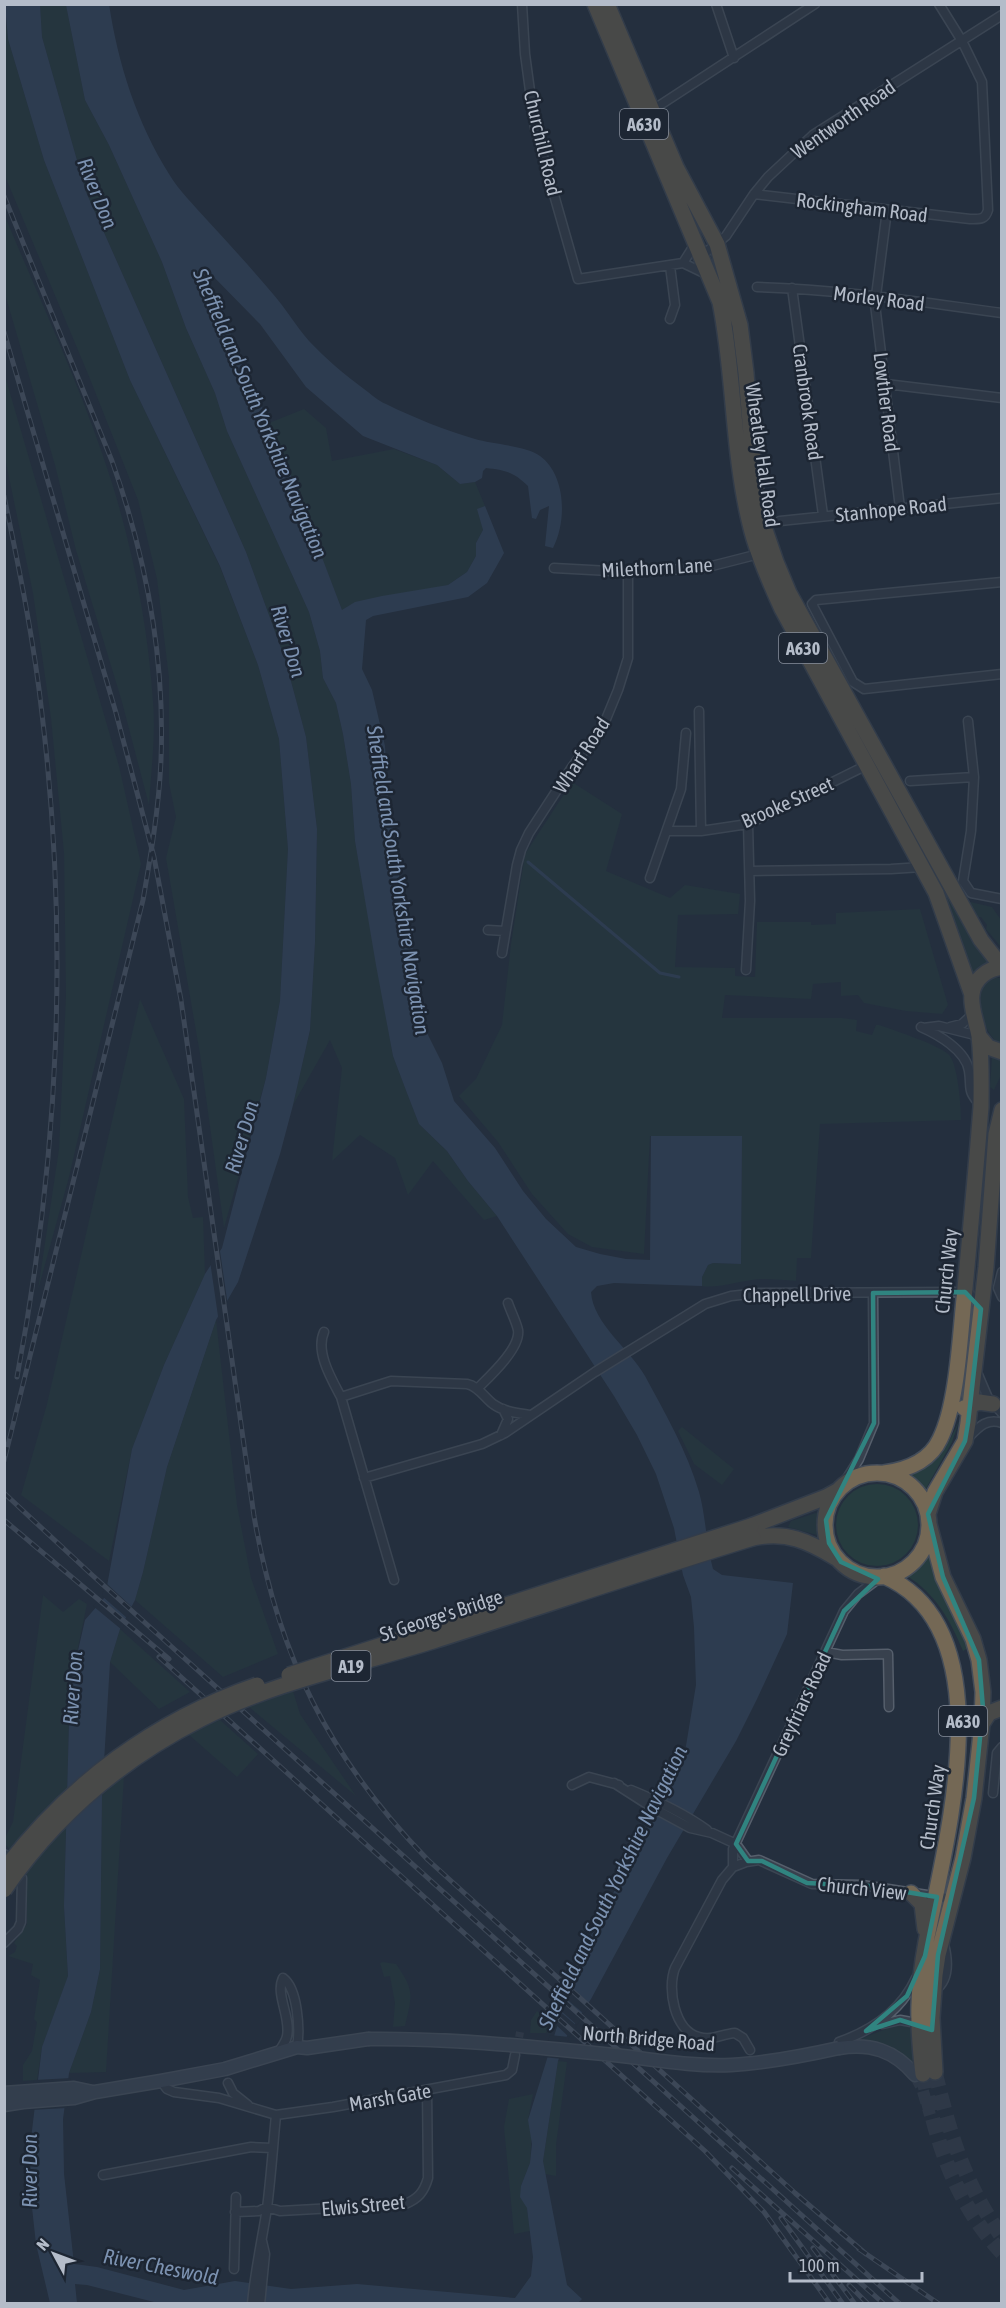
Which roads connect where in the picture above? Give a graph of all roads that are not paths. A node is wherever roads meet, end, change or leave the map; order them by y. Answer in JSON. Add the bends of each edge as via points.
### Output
{"nodes":[{"id":1,"x":522,"y":4,"type":"edge"},
{"id":2,"x":595,"y":4,"type":"edge"},
{"id":3,"x":607,"y":4,"type":"edge"},
{"id":4,"x":716,"y":4,"type":"edge"},
{"id":5,"x":815,"y":4,"type":"edge"},
{"id":6,"x":939,"y":4,"type":"edge"},
{"id":7,"x":1002,"y":15,"type":"edge"},
{"id":8,"x":962,"y":41,"type":"junction"},
{"id":9,"x":734,"y":58,"type":"junction"},
{"id":10,"x":651,"y":111,"type":"junction"},
{"id":11,"x":754,"y":194,"type":"junction"},
{"id":12,"x":887,"y":210,"type":"junction"},
{"id":13,"x":705,"y":249,"type":"junction"},
{"id":14,"x":683,"y":263,"type":"junction"},
{"id":15,"x":670,"y":266,"type":"junction"},
{"id":16,"x":709,"y":276,"type":"junction"},
{"id":17,"x":757,"y":287,"type":"dead end"},
{"id":18,"x":792,"y":288,"type":"junction"},
{"id":19,"x":875,"y":296,"type":"junction"},
{"id":20,"x":1002,"y":313,"type":"edge"},
{"id":21,"x":670,"y":319,"type":"dead end"},
{"id":22,"x":886,"y":384,"type":"junction"},
{"id":23,"x":1002,"y":398,"type":"edge"},
{"id":24,"x":1002,"y":498,"type":"edge"},
{"id":25,"x":900,"y":508,"type":"junction"},
{"id":26,"x":823,"y":515,"type":"junction"},
{"id":27,"x":780,"y":521,"type":"dead end"},
{"id":28,"x":759,"y":554,"type":"junction"},
{"id":29,"x":554,"y":568,"type":"dead end"},
{"id":30,"x":628,"y":572,"type":"junction"},
{"id":31,"x":1002,"y":582,"type":"edge"},
{"id":32,"x":1002,"y":674,"type":"edge"},
{"id":33,"x":699,"y":711,"type":"dead end"},
{"id":34,"x":968,"y":721,"type":"dead end"},
{"id":35,"x":687,"y":733,"type":"dead end"},
{"id":36,"x":867,"y":765,"type":"junction"},
{"id":37,"x":974,"y":777,"type":"junction"},
{"id":38,"x":910,"y":781,"type":"dead end"},
{"id":39,"x":748,"y":824,"type":"junction"},
{"id":40,"x":667,"y":831,"type":"junction"},
{"id":41,"x":701,"y":831,"type":"junction"},
{"id":42,"x":932,"y":849,"type":"junction"},
{"id":43,"x":922,"y":867,"type":"junction"},
{"id":44,"x":750,"y":871,"type":"junction"},
{"id":45,"x":650,"y":878,"type":"dead end"},
{"id":46,"x":960,"y":880,"type":"junction"},
{"id":47,"x":1002,"y":899,"type":"edge"},
{"id":48,"x":488,"y":930,"type":"dead end"},
{"id":49,"x":505,"y":931,"type":"junction"},
{"id":50,"x":502,"y":953,"type":"dead end"},
{"id":51,"x":1002,"y":967,"type":"edge"},
{"id":52,"x":746,"y":970,"type":"dead end"},
{"id":53,"x":972,"y":995,"type":"junction"},
{"id":54,"x":975,"y":1012,"type":"junction"},
{"id":55,"x":946,"y":1027,"type":"junction"},
{"id":56,"x":979,"y":1036,"type":"junction"},
{"id":57,"x":1002,"y":1053,"type":"edge"},
{"id":58,"x":981,"y":1106,"type":"junction"},
{"id":59,"x":1002,"y":1110,"type":"edge"},
{"id":60,"x":1002,"y":1272,"type":"edge"},
{"id":61,"x":965,"y":1292,"type":"junction"},
{"id":62,"x":873,"y":1293,"type":"junction"},
{"id":63,"x":1002,"y":1297,"type":"edge"},
{"id":64,"x":508,"y":1303,"type":"dead end"},
{"id":65,"x":981,"y":1309,"type":"junction"},
{"id":66,"x":324,"y":1332,"type":"dead end"},
{"id":67,"x":975,"y":1366,"type":"junction"},
{"id":68,"x":477,"y":1389,"type":"junction"},
{"id":69,"x":341,"y":1397,"type":"junction"},
{"id":70,"x":970,"y":1404,"type":"junction"},
{"id":71,"x":502,"y":1409,"type":"junction"},
{"id":72,"x":997,"y":1409,"type":"edge"},
{"id":73,"x":530,"y":1415,"type":"junction"},
{"id":74,"x":1002,"y":1423,"type":"edge"},
{"id":75,"x":501,"y":1435,"type":"junction"},
{"id":76,"x":965,"y":1441,"type":"junction"},
{"id":77,"x":934,"y":1449,"type":"junction"},
{"id":78,"x":884,"y":1473,"type":"junction"},
{"id":79,"x":364,"y":1478,"type":"junction"},
{"id":80,"x":841,"y":1487,"type":"junction"},
{"id":81,"x":928,"y":1519,"type":"junction"},
{"id":82,"x":752,"y":1532,"type":"junction"},
{"id":83,"x":841,"y":1562,"type":"junction"},
{"id":84,"x":883,"y":1576,"type":"junction"},
{"id":85,"x":394,"y":1580,"type":"dead end"},
{"id":86,"x":826,"y":1652,"type":"junction"},
{"id":87,"x":982,"y":1682,"type":"junction"},
{"id":88,"x":889,"y":1707,"type":"dead end"},
{"id":89,"x":1002,"y":1708,"type":"edge"},
{"id":90,"x":982,"y":1724,"type":"junction"},
{"id":91,"x":1002,"y":1747,"type":"edge"},
{"id":92,"x":572,"y":1785,"type":"dead end"},
{"id":93,"x":993,"y":1793,"type":"dead end"},
{"id":94,"x":736,"y":1844,"type":"junction"},
{"id":95,"x":741,"y":1864,"type":"junction"},
{"id":96,"x":4,"y":1870,"type":"edge"},
{"id":97,"x":22,"y":1878,"type":"dead end"},
{"id":98,"x":4,"y":1890,"type":"edge"},
{"id":99,"x":911,"y":1893,"type":"junction"},
{"id":100,"x":937,"y":1897,"type":"junction"},
{"id":101,"x":953,"y":1899,"type":"junction"},
{"id":102,"x":4,"y":1943,"type":"edge"},
{"id":103,"x":925,"y":1950,"type":"junction"},
{"id":104,"x":294,"y":1997,"type":"junction"},
{"id":105,"x":286,"y":2010,"type":"junction"},
{"id":106,"x":917,"y":2023,"type":"junction"},
{"id":107,"x":932,"y":2030,"type":"junction"},
{"id":108,"x":866,"y":2031,"type":"junction"},
{"id":109,"x":839,"y":2045,"type":"junction"},
{"id":110,"x":297,"y":2047,"type":"junction"},
{"id":111,"x":750,"y":2050,"type":"dead end"},
{"id":112,"x":278,"y":2053,"type":"junction"},
{"id":113,"x":515,"y":2055,"type":"tunnel mouth"},
{"id":114,"x":225,"y":2069,"type":"junction"},
{"id":115,"x":924,"y":2074,"type":"junction"},
{"id":116,"x":161,"y":2081,"type":"junction"},
{"id":117,"x":228,"y":2083,"type":"junction"},
{"id":118,"x":427,"y":2091,"type":"junction"},
{"id":119,"x":4,"y":2093,"type":"edge"},
{"id":120,"x":23,"y":2096,"type":"junction"},
{"id":121,"x":219,"y":2098,"type":"junction"},
{"id":122,"x":4,"y":2105,"type":"edge"},
{"id":123,"x":251,"y":2107,"type":"junction"},
{"id":124,"x":276,"y":2115,"type":"junction"},
{"id":125,"x":272,"y":2148,"type":"junction"},
{"id":126,"x":103,"y":2175,"type":"dead end"},
{"id":127,"x":236,"y":2197,"type":"dead end"},
{"id":128,"x":267,"y":2207,"type":"junction"},
{"id":129,"x":235,"y":2212,"type":"junction"},
{"id":130,"x":261,"y":2254,"type":"junction"},
{"id":131,"x":234,"y":2270,"type":"dead end"},
{"id":132,"x":252,"y":2304,"type":"edge"},
{"id":133,"x":260,"y":2304,"type":"edge"}],
"edges":[{"from":1,"to":15,"type":"street","name":"Churchill Road","via":[[535,128],[578,279]]},
{"from":2,"to":13,"type":"highway","name":"Wheatley Hall Road","number":"A630"},
{"from":3,"to":10,"type":"highway","name":"Wheatley Hall Road","number":"A630"},
{"from":4,"to":9,"type":"street"},
{"from":5,"to":9,"type":"street"},
{"from":6,"to":8,"type":"street"},
{"from":7,"to":8,"type":"street","name":"Wentworth Road"},
{"from":8,"to":11,"type":"street","name":"Wentworth Road","via":[[813,135]]},
{"from":8,"to":12,"type":"street","name":"Rockingham Road","via":[[983,87],[986,216],[970,219]]},
{"from":9,"to":10,"type":"street"},
{"from":10,"to":13,"type":"highway","name":"Wheatley Hall Road","number":"A630","via":[[676,166]]},
{"from":11,"to":12,"type":"street","name":"Rockingham Road"},
{"from":11,"to":13,"type":"street","name":"Wentworth Road","via":[[726,236]]},
{"from":12,"to":19,"type":"street","name":"Lowther Road"},
{"from":13,"to":14,"type":"street","name":"Wentworth Road"},
{"from":13,"to":16,"type":"highway","name":"Wheatley Hall Road","number":"A630"},
{"from":13,"to":42,"type":"highway","name":"Wheatley Hall Road","number":"A630","via":[[740,325],[755,484],[773,553],[789,592]]},
{"from":14,"to":15,"type":"street"},
{"from":14,"to":16,"type":"street"},
{"from":15,"to":21,"type":"street","via":[[675,305]]},
{"from":16,"to":28,"type":"highway","name":"Wheatley Hall Road","number":"A630","via":[[724,319],[744,496]]},
{"from":17,"to":18,"type":"street","name":"Morley Road"},
{"from":18,"to":19,"type":"street","name":"Morley Road"},
{"from":18,"to":26,"type":"street","name":"Cranbrook Road"},
{"from":19,"to":20,"type":"street","name":"Morley Road"},
{"from":19,"to":22,"type":"street","name":"Lowther Road"},
{"from":22,"to":23,"type":"street"},
{"from":22,"to":25,"type":"street","name":"Lowther Road"},
{"from":24,"to":25,"type":"street","name":"Stanhope Road"},
{"from":25,"to":26,"type":"street","name":"Stanhope Road"},
{"from":26,"to":27,"type":"street","name":"Stanhope Road"},
{"from":28,"to":30,"type":"street","name":"Milethorn Lane","via":[[706,568]]},
{"from":28,"to":36,"type":"highway","name":"Wheatley Hall Road","number":"A630","via":[[782,609]]},
{"from":29,"to":30,"type":"street","name":"Milethorn Lane"},
{"from":30,"to":49,"type":"street","name":"Wharf Road","via":[[628,658],[618,690],[604,724],[529,833],[517,865]]},
{"from":31,"to":32,"type":"street","via":[[812,604],[853,682],[864,689]]},
{"from":33,"to":41,"type":"street"},
{"from":34,"to":37,"type":"street"},
{"from":35,"to":40,"type":"street","via":[[681,789]]},
{"from":36,"to":39,"type":"street","name":"Brooke Street"},
{"from":36,"to":43,"type":"highway","name":"Wheatley Hall Road","number":"A630"},
{"from":37,"to":38,"type":"street"},
{"from":37,"to":46,"type":"street","via":[[971,831]]},
{"from":39,"to":41,"type":"street","name":"Brooke Street"},
{"from":39,"to":44,"type":"street"},
{"from":40,"to":41,"type":"street","name":"Brooke Street"},
{"from":40,"to":45,"type":"street"},
{"from":42,"to":46,"type":"highway"},
{"from":42,"to":51,"type":"highway","name":"Wheatley Hall Road","number":"A630","via":[[981,940]]},
{"from":43,"to":44,"type":"street"},
{"from":43,"to":53,"type":"highway","name":"Wheatley Hall Road","number":"A630","via":[[947,920]]},
{"from":44,"to":52,"type":"street"},
{"from":46,"to":47,"type":"street","via":[[969,892]]},
{"from":48,"to":49,"type":"street"},
{"from":49,"to":50,"type":"street","name":"Wharf Road"},
{"from":51,"to":53,"type":"highway","name":"Wheatley Hall Road","via":[[979,979]]},
{"from":53,"to":54,"type":"highway","name":"Wheatley Hall Road"},
{"from":54,"to":55,"type":"street","via":[[962,1024]]},
{"from":54,"to":56,"type":"highway","name":"Wheatley Hall Road"},
{"from":55,"to":56,"type":"street"},
{"from":55,"to":58,"type":"street","via":[[922,1027],[961,1053],[969,1071],[972,1096]]},
{"from":56,"to":57,"type":"highway","via":[[988,1047]]},
{"from":56,"to":58,"type":"highway","name":"Church Way"},
{"from":58,"to":61,"type":"highway","name":"Church Way"},
{"from":59,"to":65,"type":"highway","name":"Church Way","via":[[996,1134]]},
{"from":60,"to":63,"type":"street","via":[[998,1288]]},
{"from":61,"to":62,"type":"street","name":"Chappell Drive"},
{"from":61,"to":65,"type":"street"},
{"from":61,"to":77,"type":"highway","name":"Church Way","via":[[955,1379],[941,1438]]},
{"from":62,"to":73,"type":"street","name":"Chappell Drive","via":[[759,1293],[705,1304]]},
{"from":62,"to":80,"type":"street","via":[[876,1413],[871,1434]]},
{"from":64,"to":68,"type":"street","via":[[518,1340]]},
{"from":65,"to":67,"type":"highway","name":"Church Way"},
{"from":66,"to":69,"type":"street","via":[[321,1347]]},
{"from":67,"to":70,"type":"highway","name":"Church Way"},
{"from":67,"to":72,"type":"street","via":[[988,1398]]},
{"from":68,"to":69,"type":"street","via":[[466,1384],[391,1381]]},
{"from":68,"to":71,"type":"street"},
{"from":69,"to":79,"type":"street"},
{"from":70,"to":72,"type":"highway","via":[[986,1402]]},
{"from":70,"to":76,"type":"highway","name":"Church Way"},
{"from":70,"to":77,"type":"highway","via":[[961,1410]]},
{"from":71,"to":73,"type":"street"},
{"from":71,"to":75,"type":"street","via":[[508,1419]]},
{"from":73,"to":75,"type":"street","name":"Chappell Drive"},
{"from":74,"to":76,"type":"street","via":[[986,1422]]},
{"from":75,"to":79,"type":"street","name":"Chappell Drive"},
{"from":76,"to":81,"type":"highway","name":"Church Way","via":[[935,1492]]},
{"from":77,"to":78,"type":"highway","via":[[909,1467]]},
{"from":78,"to":80,"type":"highway","via":[[862,1475]]},
{"from":78,"to":81,"type":"highway","via":[[912,1487],[922,1499]]},
{"from":79,"to":85,"type":"street"},
{"from":80,"to":82,"type":"highway","name":"St George's Bridge","number":"A19"},
{"from":80,"to":83,"type":"highway","via":[[828,1509],[826,1531]]},
{"from":81,"to":84,"type":"highway","via":[[926,1540],[914,1561]]},
{"from":81,"to":87,"type":"highway","name":"Church Way","number":"A630","via":[[943,1577],[973,1639]]},
{"from":82,"to":83,"type":"highway","name":"St George's Bridge","number":"A19","via":[[799,1539]]},
{"from":82,"to":96,"type":"highway","name":"St George's Bridge","number":"A19","bridge":true,"via":[[234,1693],[132,1747],[78,1789]]},
{"from":82,"to":98,"type":"highway","name":"St George's Bridge","number":"A19","bridge":true,"via":[[202,1718],[119,1769],[89,1793],[44,1838]]},
{"from":83,"to":84,"type":"highway","via":[[867,1575]]},
{"from":84,"to":86,"type":"street","name":"Greyfriars Road","via":[[851,1602]]},
{"from":84,"to":100,"type":"highway","name":"Church Way","number":"A630","via":[[910,1588],[926,1601],[944,1627],[961,1674],[963,1716],[957,1795]]},
{"from":86,"to":88,"type":"street","via":[[888,1654]]},
{"from":86,"to":94,"type":"street","name":"Greyfriars Road"},
{"from":87,"to":89,"type":"street","via":[[990,1700]]},
{"from":87,"to":90,"type":"highway","name":"Church Way","number":"A630"},
{"from":89,"to":90,"type":"highway","via":[[989,1713]]},
{"from":90,"to":101,"type":"highway","name":"Church Way","number":"A630","via":[[974,1798]]},
{"from":91,"to":93,"type":"street","via":[[997,1753]]},
{"from":92,"to":94,"type":"street","via":[[588,1777],[614,1783]]},
{"from":94,"to":95,"type":"street"},
{"from":94,"to":95,"type":"street","name":"Greyfriars Road","via":[[732,1856]]},
{"from":95,"to":99,"type":"street","name":"Church View","via":[[762,1861],[812,1884],[862,1885]]},
{"from":95,"to":111,"type":"street","name":"Greyfriars Road","via":[[722,1880],[673,1972],[674,2000],[684,2029],[700,2038],[739,2034]]},
{"from":97,"to":102,"type":"street","via":[[21,1922]]},
{"from":99,"to":100,"type":"street","name":"Church View"},
{"from":99,"to":103,"type":"highway","via":[[924,1912]]},
{"from":100,"to":101,"type":"street","name":"Church View"},
{"from":100,"to":103,"type":"highway","name":"Church Way","number":"A630"},
{"from":101,"to":107,"type":"highway","name":"Church Way","number":"A630","via":[[942,1938]]},
{"from":103,"to":106,"type":"highway","name":"Church Way","number":"A630"},
{"from":103,"to":108,"type":"street","name":"North Bridge Road","via":[[903,2001]]},
{"from":104,"to":105,"type":"street"},
{"from":104,"to":105,"type":"street","via":[[283,1978],[280,1987]]},
{"from":104,"to":110,"type":"street"},
{"from":105,"to":112,"type":"street","via":[[287,2034]]},
{"from":106,"to":107,"type":"street"},
{"from":106,"to":108,"type":"street","via":[[889,2021]]},
{"from":106,"to":115,"type":"highway","name":"Church Way","number":"A630"},
{"from":107,"to":115,"type":"highway","number":"A630"},
{"from":108,"to":109,"type":"street","name":"North Bridge Road"},
{"from":109,"to":110,"type":"street","name":"North Bridge Road","bridge":true,"via":[[789,2058],[729,2065],[447,2039],[368,2037]]},
{"from":109,"to":115,"type":"street","name":"North Bridge Road","via":[[876,2049]]},
{"from":110,"to":112,"type":"street","name":"North Bridge Road"},
{"from":112,"to":114,"type":"street","name":"North Bridge Road"},
{"from":113,"to":118,"type":"street","name":"Marsh Gate","via":[[512,2070],[506,2075]]},
{"from":114,"to":116,"type":"street","name":"North Bridge Road"},
{"from":114,"to":117,"type":"street"},
{"from":116,"to":120,"type":"street","name":"North Bridge Road","via":[[95,2092],[74,2088]]},
{"from":116,"to":121,"type":"street","name":"Marsh Gate","via":[[174,2092]]},
{"from":117,"to":121,"type":"street"},
{"from":117,"to":123,"type":"street","name":"Marsh Gate","via":[[233,2093]]},
{"from":118,"to":124,"type":"street","name":"Marsh Gate"},
{"from":118,"to":128,"type":"street","name":"Elwis Street","via":[[428,2178],[426,2188],[413,2201],[280,2211]]},
{"from":119,"to":120,"type":"street","name":"North Bridge Road"},
{"from":120,"to":122,"type":"street","name":"North Bridge Road"},
{"from":121,"to":123,"type":"street","name":"Marsh Gate"},
{"from":123,"to":124,"type":"street","name":"Marsh Gate"},
{"from":124,"to":125,"type":"street"},
{"from":125,"to":126,"type":"street","via":[[251,2147]]},
{"from":125,"to":128,"type":"street"},
{"from":127,"to":129,"type":"street"},
{"from":128,"to":129,"type":"street","name":"Elwis Street"},
{"from":128,"to":130,"type":"street"},
{"from":129,"to":131,"type":"street"},
{"from":130,"to":132,"type":"street"},
{"from":130,"to":133,"type":"street"}]}
